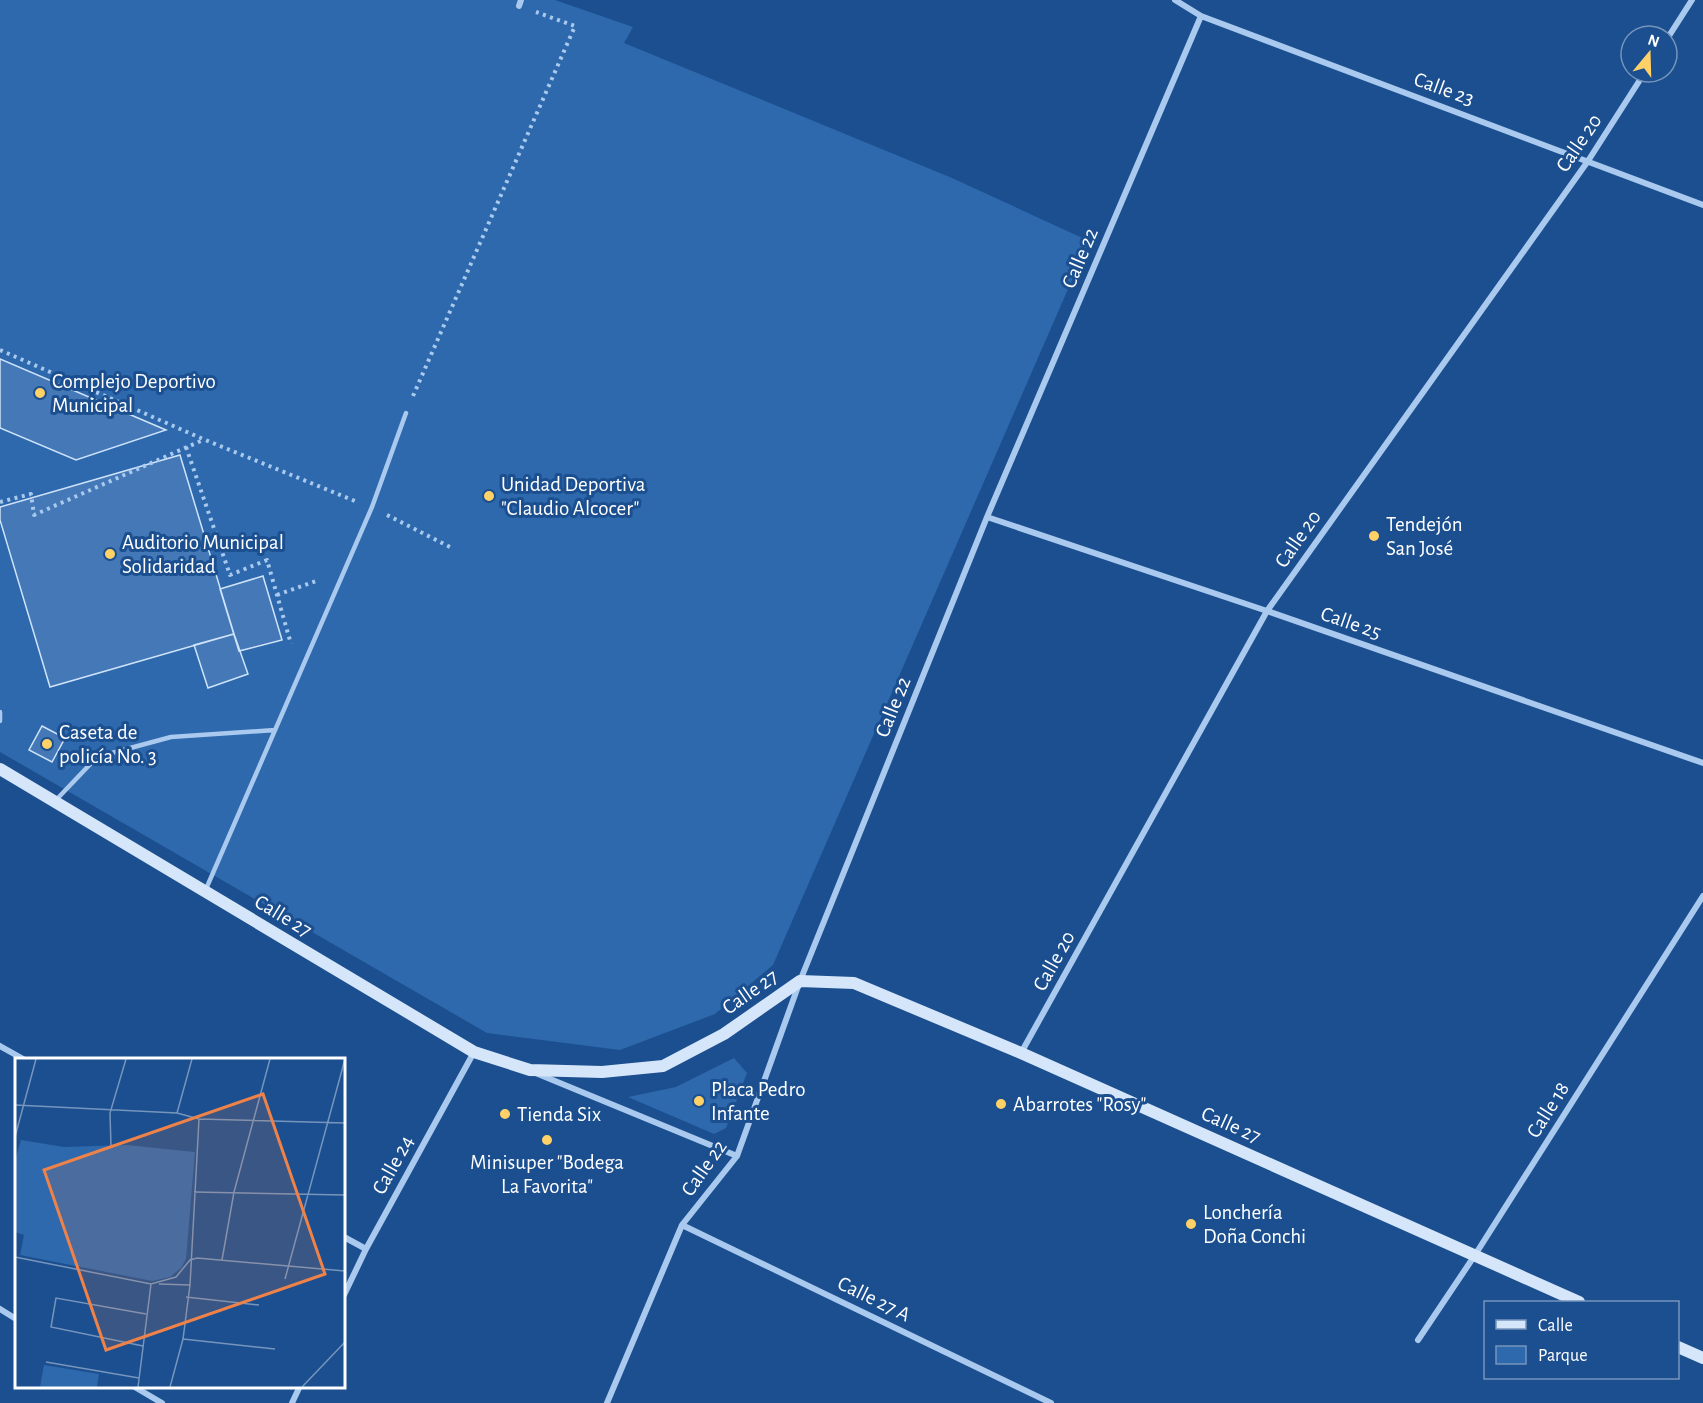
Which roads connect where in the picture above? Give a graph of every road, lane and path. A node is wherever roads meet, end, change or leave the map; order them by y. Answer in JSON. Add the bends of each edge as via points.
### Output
{"nodes":[{"id":1,"x":1175,"y":0,"type":"edge"},
{"id":2,"x":1692,"y":0,"type":"edge"},
{"id":3,"x":520,"y":3,"type":"edge"},
{"id":4,"x":1201,"y":16,"type":"junction"},
{"id":5,"x":1677,"y":24,"type":"edge"},
{"id":6,"x":1637,"y":84,"type":"edge"},
{"id":7,"x":1588,"y":161,"type":"junction"},
{"id":8,"x":1703,"y":205,"type":"edge"},
{"id":9,"x":0,"y":350,"type":"edge"},
{"id":10,"x":406,"y":413,"type":"joint"},
{"id":11,"x":203,"y":440,"type":"junction"},
{"id":12,"x":186,"y":447,"type":"junction"},
{"id":13,"x":0,"y":502,"type":"edge"},
{"id":14,"x":372,"y":507,"type":"junction"},
{"id":15,"x":987,"y":517,"type":"junction"},
{"id":16,"x":450,"y":547,"type":"dead end"},
{"id":17,"x":344,"y":572,"type":"junction"},
{"id":18,"x":277,"y":595,"type":"junction"},
{"id":19,"x":1267,"y":611,"type":"junction"},
{"id":20,"x":300,"y":672,"type":"junction"},
{"id":21,"x":0,"y":712,"type":"edge"},
{"id":22,"x":0,"y":721,"type":"edge"},
{"id":23,"x":275,"y":730,"type":"junction"},
{"id":24,"x":1703,"y":763,"type":"edge"},
{"id":25,"x":0,"y":769,"type":"edge"},
{"id":26,"x":55,"y":801,"type":"junction"},
{"id":27,"x":205,"y":891,"type":"junction"},
{"id":28,"x":1703,"y":896,"type":"edge"},
{"id":29,"x":800,"y":981,"type":"junction"},
{"id":30,"x":0,"y":1046,"type":"edge"},
{"id":31,"x":474,"y":1052,"type":"junction"},
{"id":32,"x":1021,"y":1053,"type":"junction"},
{"id":33,"x":23,"y":1058,"type":"edge"},
{"id":34,"x":530,"y":1070,"type":"junction"},
{"id":35,"x":737,"y":1156,"type":"junction"},
{"id":36,"x":682,"y":1225,"type":"junction"},
{"id":37,"x":345,"y":1237,"type":"edge"},
{"id":38,"x":366,"y":1249,"type":"junction"},
{"id":39,"x":1475,"y":1255,"type":"junction"},
{"id":40,"x":345,"y":1293,"type":"edge"},
{"id":41,"x":1577,"y":1301,"type":"edge"},
{"id":42,"x":0,"y":1309,"type":"edge"},
{"id":43,"x":15,"y":1318,"type":"edge"},
{"id":44,"x":1418,"y":1340,"type":"dead end"},
{"id":45,"x":1679,"y":1348,"type":"edge"},
{"id":46,"x":1703,"y":1358,"type":"edge"},
{"id":47,"x":136,"y":1388,"type":"edge"},
{"id":48,"x":299,"y":1388,"type":"edge"},
{"id":49,"x":162,"y":1403,"type":"edge"},
{"id":50,"x":292,"y":1403,"type":"edge"},
{"id":51,"x":608,"y":1403,"type":"edge"},
{"id":52,"x":1051,"y":1403,"type":"edge"}],
"edges":[{"from":1,"to":4,"type":"street","name":"Calle 23"},
{"from":2,"to":5,"type":"street"},
{"from":3,"to":10,"type":"path","via":[[575,26]]},
{"from":4,"to":7,"type":"street","name":"Calle 23"},
{"from":4,"to":15,"type":"street","name":"Calle 22"},
{"from":6,"to":7,"type":"street","name":"Calle 20"},
{"from":7,"to":8,"type":"street","name":"Calle 23"},
{"from":7,"to":19,"type":"street","name":"Calle 20"},
{"from":9,"to":11,"type":"path"},
{"from":10,"to":14,"type":"lane"},
{"from":11,"to":12,"type":"path"},
{"from":11,"to":14,"type":"path"},
{"from":12,"to":13,"type":"path","via":[[34,515],[31,494]]},
{"from":12,"to":18,"type":"path","via":[[230,575],[267,560]]},
{"from":14,"to":16,"type":"path"},
{"from":14,"to":17,"type":"lane"},
{"from":15,"to":19,"type":"street","name":"Calle 25"},
{"from":15,"to":29,"type":"street","name":"Calle 22"},
{"from":17,"to":18,"type":"path"},
{"from":17,"to":20,"type":"lane"},
{"from":18,"to":20,"type":"path"},
{"from":19,"to":24,"type":"street","name":"Calle 25"},
{"from":19,"to":32,"type":"street","name":"Calle 20"},
{"from":20,"to":23,"type":"lane"},
{"from":21,"to":22,"type":"lane"},
{"from":23,"to":26,"type":"lane","via":[[171,738],[97,757]]},
{"from":23,"to":27,"type":"lane"},
{"from":25,"to":26,"type":"main road","name":"Calle 27"},
{"from":26,"to":27,"type":"main road","name":"Calle 27"},
{"from":27,"to":31,"type":"main road","name":"Calle 27"},
{"from":28,"to":39,"type":"street","name":"Calle 18"},
{"from":29,"to":32,"type":"main road","name":"Calle 27","via":[[854,983]]},
{"from":29,"to":34,"type":"main road","name":"Calle 27","via":[[724,1034],[663,1066],[602,1072]]},
{"from":29,"to":35,"type":"street","name":"Calle 22"},
{"from":30,"to":33,"type":"street"},
{"from":31,"to":34,"type":"main road","name":"Calle 27"},
{"from":31,"to":38,"type":"street","name":"Calle 24"},
{"from":32,"to":39,"type":"main road","name":"Calle 27"},
{"from":34,"to":35,"type":"street"},
{"from":35,"to":36,"type":"street","name":"Calle 22"},
{"from":36,"to":51,"type":"street","name":"Calle 22"},
{"from":36,"to":52,"type":"street","name":"Calle 27 A"},
{"from":37,"to":38,"type":"street"},
{"from":38,"to":40,"type":"street","name":"Calle 24"},
{"from":39,"to":41,"type":"main road","name":"Calle 27"},
{"from":39,"to":44,"type":"street","name":"Calle 18"},
{"from":42,"to":43,"type":"street"},
{"from":45,"to":46,"type":"main road"},
{"from":47,"to":49,"type":"street"},
{"from":48,"to":50,"type":"street"}]}
